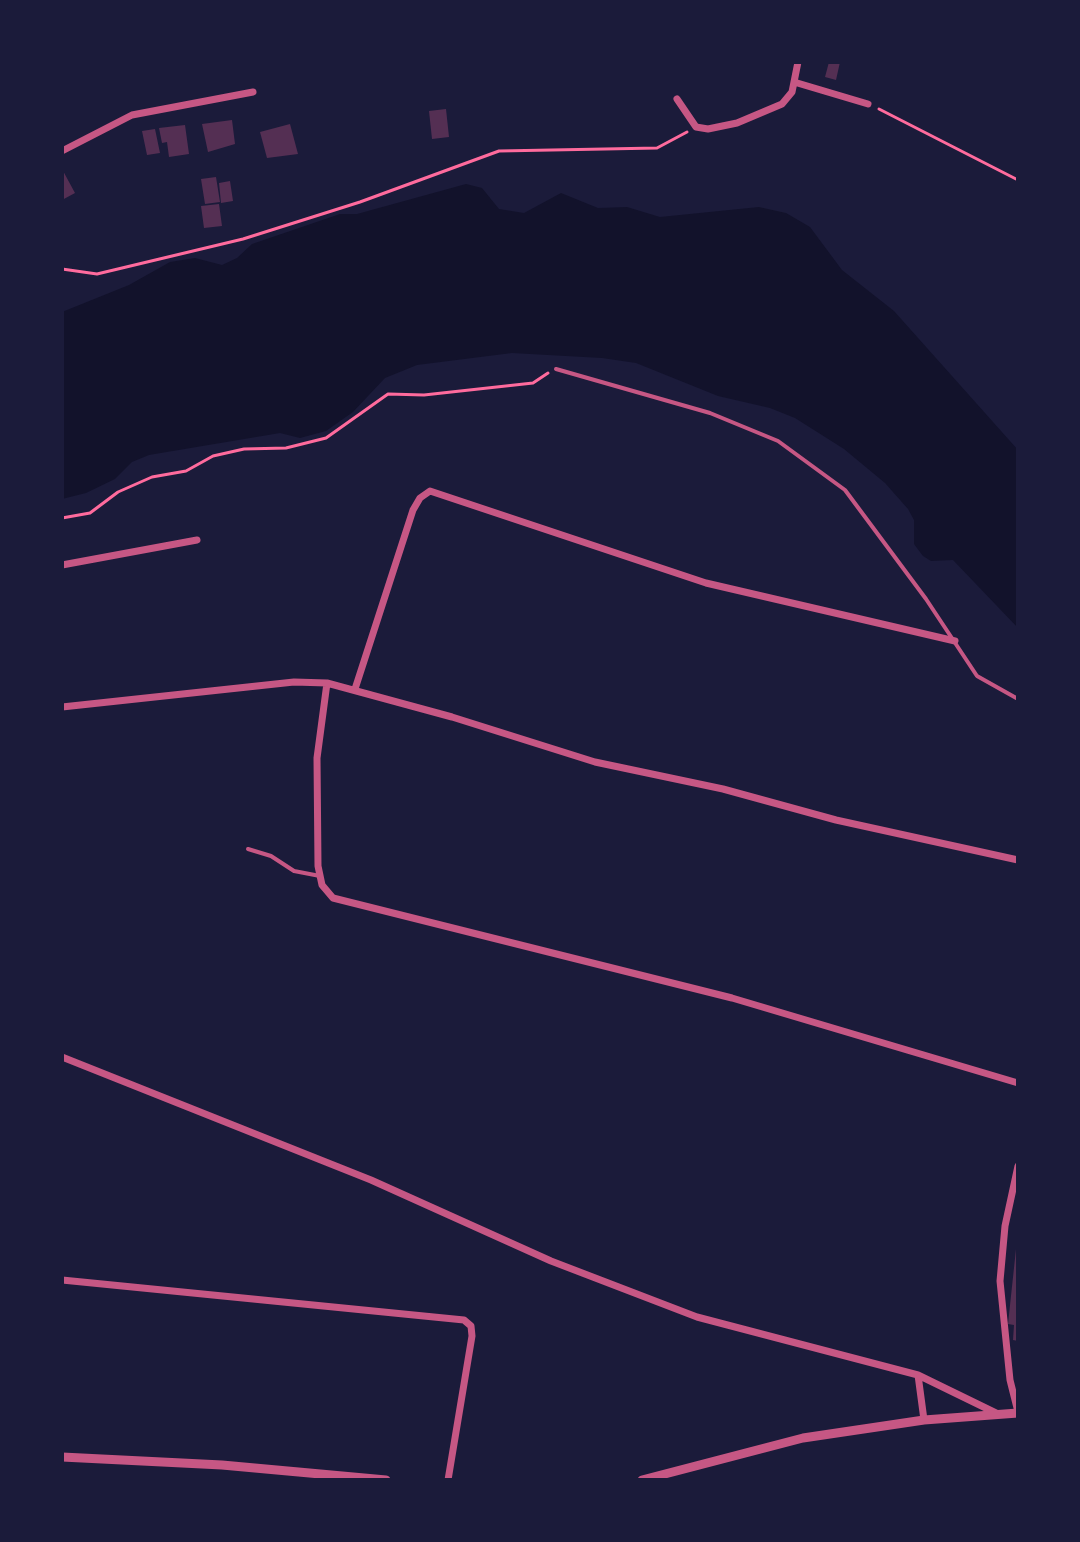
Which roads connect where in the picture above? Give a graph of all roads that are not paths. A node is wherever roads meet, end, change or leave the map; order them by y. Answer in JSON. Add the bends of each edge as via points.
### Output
{"nodes":[{"id":1,"x":798,"y":62,"type":"edge"},
{"id":2,"x":794,"y":82,"type":"junction"},
{"id":3,"x":253,"y":92,"type":"dead end"},
{"id":4,"x":677,"y":99,"type":"dead end"},
{"id":5,"x":868,"y":104,"type":"road end"},
{"id":6,"x":62,"y":151,"type":"edge"},
{"id":7,"x":556,"y":369,"type":"road end"},
{"id":8,"x":197,"y":540,"type":"dead end"},
{"id":9,"x":62,"y":565,"type":"edge"},
{"id":10,"x":955,"y":641,"type":"junction"},
{"id":11,"x":327,"y":683,"type":"junction"},
{"id":12,"x":355,"y":689,"type":"junction"},
{"id":13,"x":1018,"y":699,"type":"edge"},
{"id":14,"x":62,"y":707,"type":"edge"},
{"id":15,"x":248,"y":849,"type":"dead end"},
{"id":16,"x":1018,"y":860,"type":"edge"},
{"id":17,"x":320,"y":876,"type":"junction"},
{"id":18,"x":62,"y":1057,"type":"edge"},
{"id":19,"x":1018,"y":1083,"type":"edge"},
{"id":20,"x":1018,"y":1166,"type":"edge"},
{"id":21,"x":62,"y":1280,"type":"edge"},
{"id":22,"x":918,"y":1375,"type":"junction"},
{"id":23,"x":1018,"y":1413,"type":"edge"},
{"id":24,"x":998,"y":1414,"type":"junction"},
{"id":25,"x":924,"y":1420,"type":"junction"},
{"id":26,"x":62,"y":1457,"type":"edge"},
{"id":27,"x":386,"y":1480,"type":"edge"},
{"id":28,"x":448,"y":1480,"type":"edge"},
{"id":29,"x":642,"y":1480,"type":"edge"}],
"edges":[{"from":1,"to":2,"type":"street"},
{"from":2,"to":4,"type":"street","via":[[782,104],[708,129],[696,127]]},
{"from":2,"to":5,"type":"street"},
{"from":3,"to":6,"type":"street","via":[[132,115]]},
{"from":7,"to":10,"type":"lane","via":[[710,413],[778,441],[845,490]]},
{"from":8,"to":9,"type":"street"},
{"from":10,"to":12,"type":"street","via":[[706,583],[430,491],[413,510]]},
{"from":10,"to":13,"type":"lane","via":[[977,676]]},
{"from":11,"to":12,"type":"street"},
{"from":11,"to":14,"type":"street"},
{"from":11,"to":17,"type":"street","via":[[317,758]]},
{"from":12,"to":16,"type":"street","via":[[595,762]]},
{"from":15,"to":17,"type":"lane","via":[[294,871]]},
{"from":17,"to":19,"type":"street","via":[[333,898],[732,998]]},
{"from":18,"to":22,"type":"street","via":[[697,1317]]},
{"from":20,"to":23,"type":"street","via":[[1000,1281]]},
{"from":21,"to":28,"type":"street","via":[[464,1320],[472,1336]]},
{"from":22,"to":24,"type":"street"},
{"from":22,"to":25,"type":"street"},
{"from":23,"to":24,"type":"street"},
{"from":24,"to":25,"type":"street"},
{"from":25,"to":29,"type":"street","via":[[803,1438]]},
{"from":26,"to":27,"type":"street"}]}
